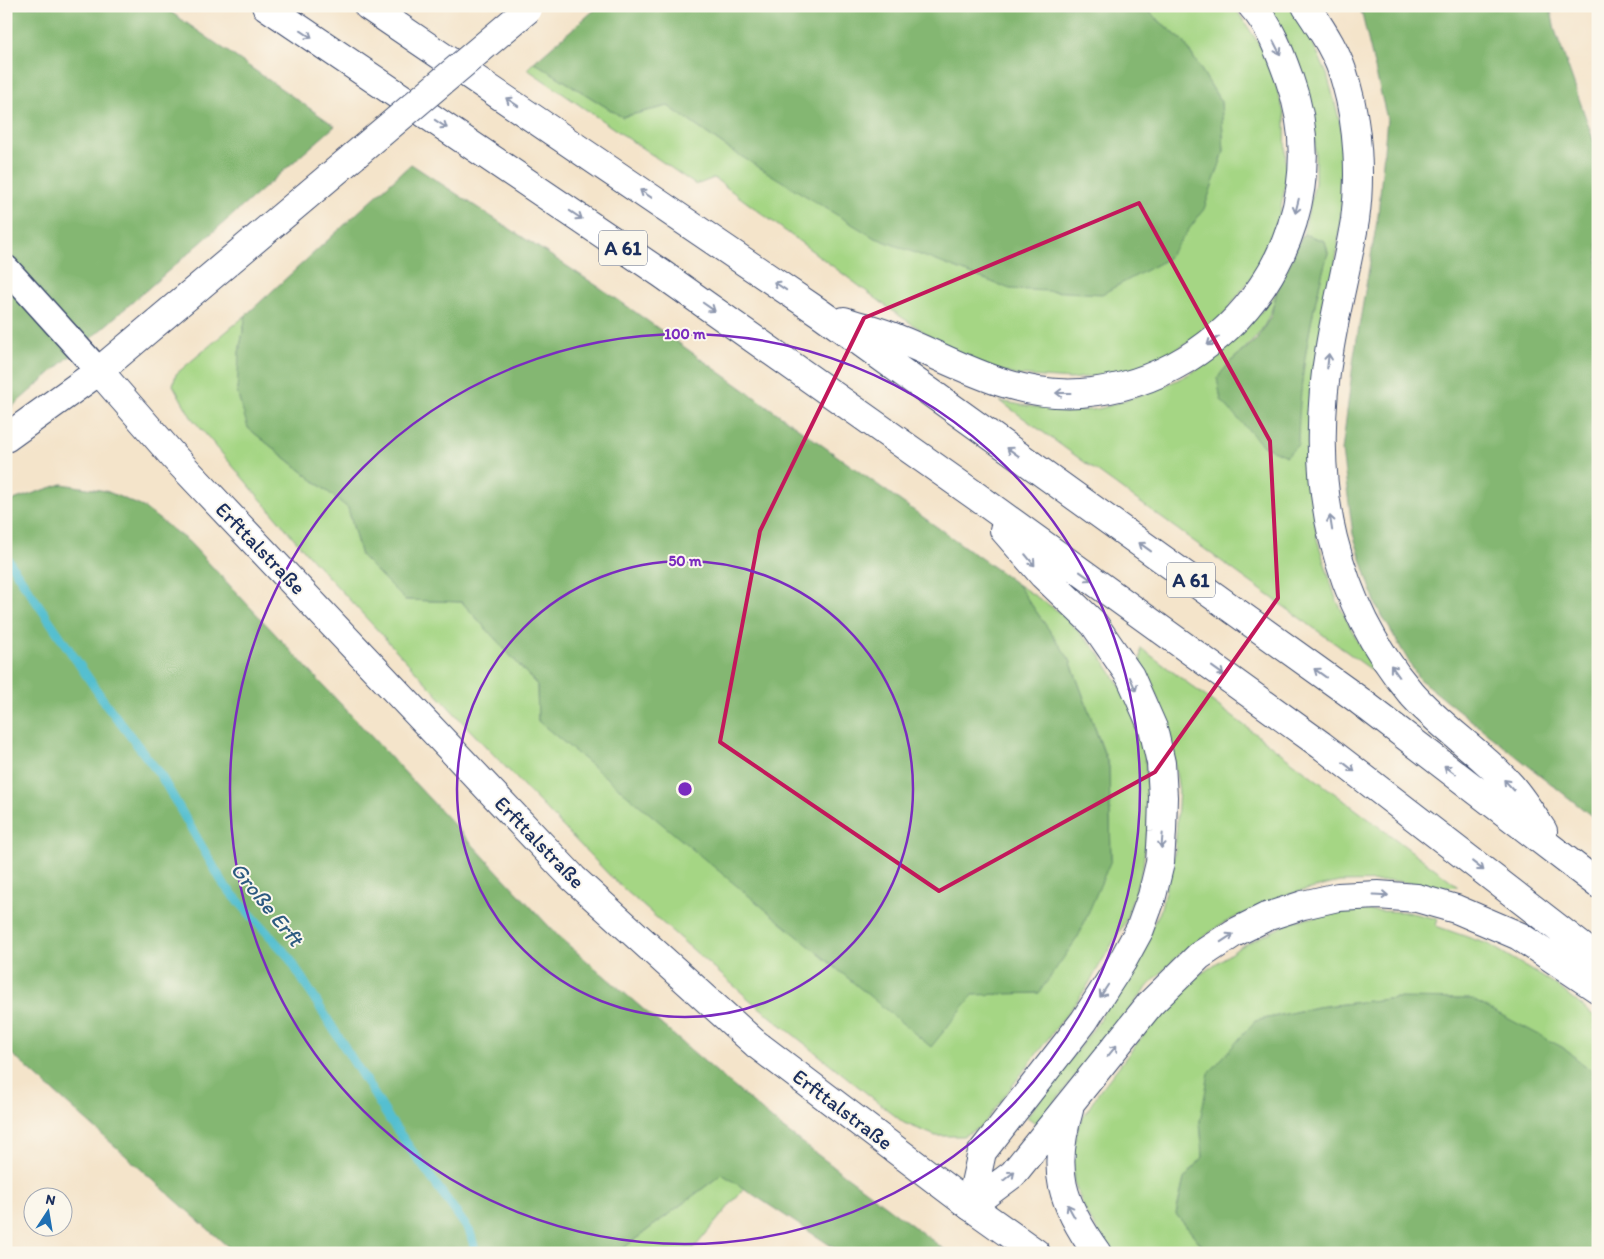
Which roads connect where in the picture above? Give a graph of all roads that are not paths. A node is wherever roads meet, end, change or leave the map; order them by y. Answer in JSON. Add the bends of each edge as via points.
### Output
{"nodes":[{"id":1,"x":266,"y":6,"type":"edge"},
{"id":2,"x":368,"y":6,"type":"edge"},
{"id":3,"x":1252,"y":6,"type":"edge"},
{"id":4,"x":1306,"y":6,"type":"edge"},
{"id":5,"x":530,"y":8,"type":"edge"},
{"id":6,"x":6,"y":268,"type":"edge"},
{"id":7,"x":820,"y":313,"type":"junction"},
{"id":8,"x":99,"y":371,"type":"junction"},
{"id":9,"x":6,"y":438,"type":"edge"},
{"id":10,"x":976,"y":496,"type":"junction"},
{"id":11,"x":1558,"y":853,"type":"junction"},
{"id":12,"x":1598,"y":884,"type":"edge"},
{"id":13,"x":1598,"y":960,"type":"edge"},
{"id":14,"x":1598,"y":989,"type":"edge"},
{"id":15,"x":1072,"y":1101,"type":"junction"},
{"id":16,"x":970,"y":1206,"type":"junction"},
{"id":17,"x":1036,"y":1253,"type":"edge"},
{"id":18,"x":1097,"y":1253,"type":"edge"}],
"edges":[{"from":1,"to":10,"type":"main road","number":"A 61","one_way":true,"via":[[662,274]]},
{"from":7,"to":2,"type":"main road","number":"A 61","one_way":true},
{"from":3,"to":7,"type":"main road","one_way":true,"via":[[1279,50],[1294,92],[1302,132],[1299,199],[1292,227],[1266,282],[1244,313],[1216,339],[1182,362],[1136,381],[1105,390],[1056,393],[974,374],[891,336]]},
{"from":11,"to":4,"type":"main road","one_way":true,"via":[[1511,786],[1411,694],[1362,619],[1333,537],[1322,452],[1324,404],[1329,348],[1355,218],[1357,167],[1353,116],[1346,81],[1328,41]]},
{"from":5,"to":8,"type":"main road","bridge":true},
{"from":6,"to":8,"type":"street"},
{"from":11,"to":7,"type":"main road","number":"A 61","one_way":true,"via":[[1356,698]]},
{"from":8,"to":9,"type":"main road"},
{"from":8,"to":16,"type":"main road","name":"Erfttalstraße","via":[[174,457],[572,878],[756,1044]]},
{"from":10,"to":13,"type":"main road","number":"A 61","one_way":true,"via":[[1321,745]]},
{"from":10,"to":16,"type":"main road","one_way":true,"via":[[1043,575],[1094,624],[1130,676],[1153,728],[1161,762],[1164,797],[1160,863],[1140,930],[1084,1021],[982,1152]]},
{"from":11,"to":12,"type":"main road","number":"A 61"},
{"from":15,"to":14,"type":"main road","one_way":true,"via":[[1150,1004],[1199,956],[1266,916],[1303,904],[1338,897],[1378,895],[1417,898],[1456,909],[1519,936]]},
{"from":16,"to":15,"type":"main road","one_way":true,"via":[[1013,1174]]},
{"from":18,"to":15,"type":"main road","one_way":true,"via":[[1066,1203],[1061,1181],[1063,1131]]},
{"from":16,"to":17,"type":"main road","name":"Erfttalstraße"}]}
